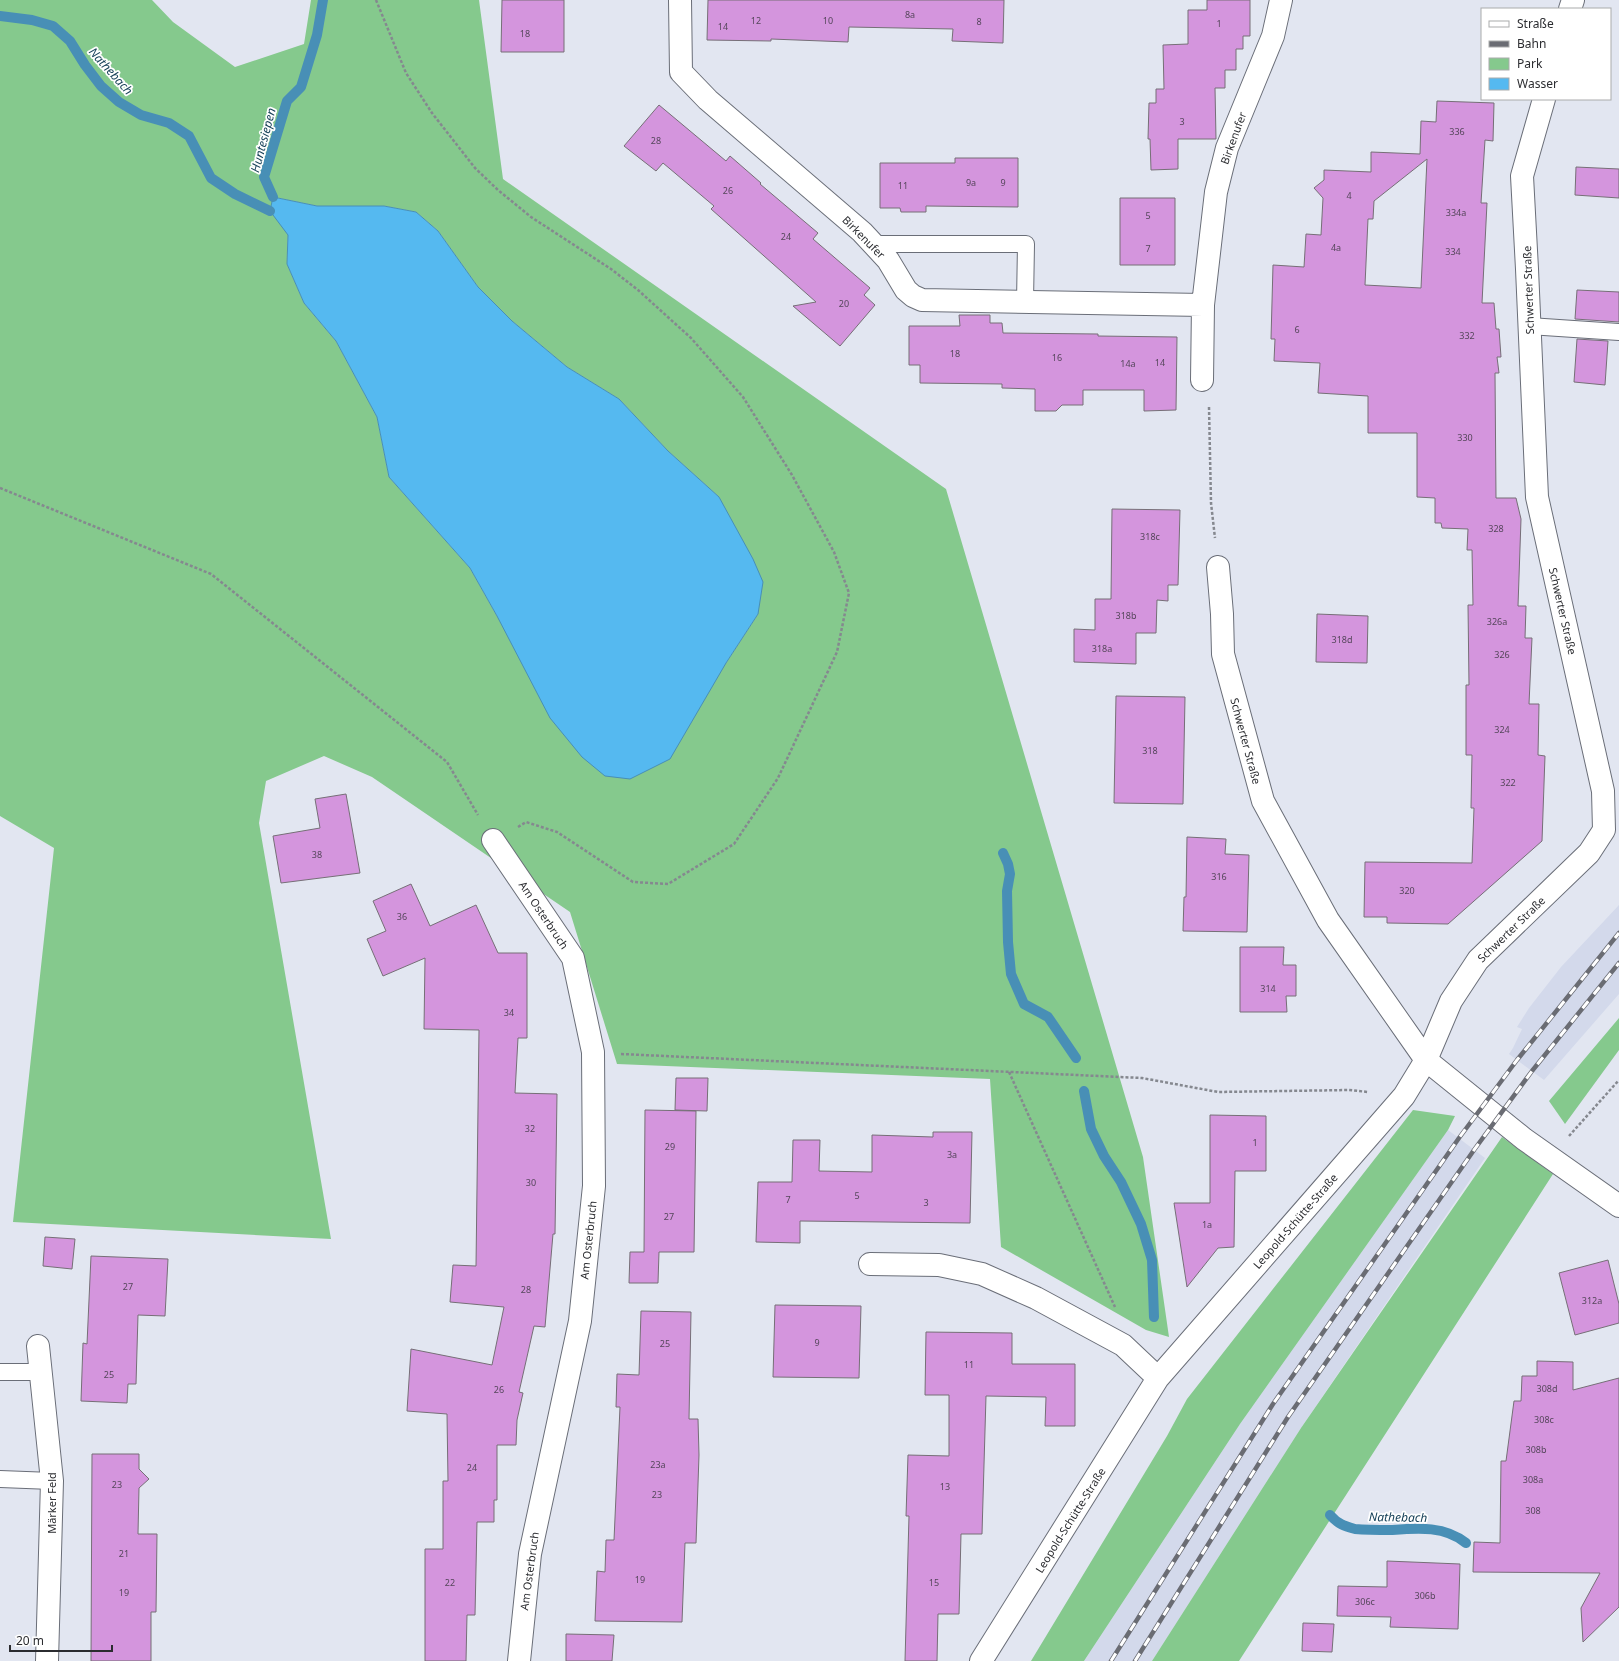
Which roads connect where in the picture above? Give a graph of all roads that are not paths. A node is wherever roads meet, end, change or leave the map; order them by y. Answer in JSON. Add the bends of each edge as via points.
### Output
{"nodes":[{"id":1,"x":680,"y":0,"type":"edge"},
{"id":2,"x":1281,"y":0,"type":"edge"},
{"id":3,"x":1544,"y":100,"type":"edge"},
{"id":4,"x":874,"y":244,"type":"junction"},
{"id":5,"x":1025,"y":302,"type":"junction"},
{"id":6,"x":1203,"y":305,"type":"junction"},
{"id":7,"x":1529,"y":326,"type":"junction"},
{"id":8,"x":1619,"y":332,"type":"edge"},
{"id":9,"x":1202,"y":380,"type":"road end"},
{"id":10,"x":1218,"y":567,"type":"road end"},
{"id":11,"x":493,"y":840,"type":"road end"},
{"id":12,"x":1426,"y":1060,"type":"junction"},
{"id":13,"x":1619,"y":1206,"type":"edge"},
{"id":14,"x":870,"y":1264,"type":"dead end"},
{"id":15,"x":38,"y":1346,"type":"dead end"},
{"id":16,"x":0,"y":1372,"type":"edge"},
{"id":17,"x":40,"y":1372,"type":"junction"},
{"id":18,"x":1158,"y":1378,"type":"junction"},
{"id":19,"x":0,"y":1479,"type":"edge"},
{"id":20,"x":52,"y":1481,"type":"junction"},
{"id":21,"x":48,"y":1661,"type":"edge"},
{"id":22,"x":519,"y":1661,"type":"edge"},
{"id":23,"x":981,"y":1661,"type":"edge"}],
"edges":[{"from":1,"to":4,"type":"street","name":"Birkenufer","via":[[681,72],[708,100]]},
{"from":2,"to":6,"type":"street","name":"Birkenufer","via":[[1273,36],[1227,148],[1216,192]]},
{"from":3,"to":7,"type":"street","name":"Schwerter Straße","via":[[1522,176]]},
{"from":4,"to":5,"type":"street","name":"Birkenufer","via":[[888,260],[906,290],[922,300]]},
{"from":4,"to":5,"type":"lane","via":[[1026,244]]},
{"from":5,"to":6,"type":"street","name":"Birkenufer"},
{"from":6,"to":9,"type":"street","name":"Birkenufer"},
{"from":7,"to":8,"type":"lane"},
{"from":7,"to":12,"type":"street","name":"Schwerter Straße","via":[[1537,497],[1603,791],[1604,830],[1589,853],[1478,960],[1451,1001]]},
{"from":10,"to":12,"type":"street","name":"Schwerter Straße","via":[[1223,654],[1263,801],[1328,920]]},
{"from":11,"to":22,"type":"street","name":"Am Osterbruch","via":[[573,958],[593,1052],[594,1186],[580,1321],[530,1554]]},
{"from":12,"to":13,"type":"street","name":"Schwerter Straße","via":[[1524,1139]]},
{"from":12,"to":18,"type":"street","name":"Leopold-Schütte-Straße","via":[[1404,1096]]},
{"from":14,"to":18,"type":"street","via":[[939,1265],[982,1274],[1036,1298],[1123,1345]]},
{"from":15,"to":17,"type":"street","name":"Märker Feld"},
{"from":16,"to":17,"type":"lane"},
{"from":17,"to":20,"type":"street","name":"Märker Feld"},
{"from":18,"to":23,"type":"street","name":"Leopold-Schütte-Straße"},
{"from":19,"to":20,"type":"lane"},
{"from":20,"to":21,"type":"street","name":"Märker Feld"}]}
